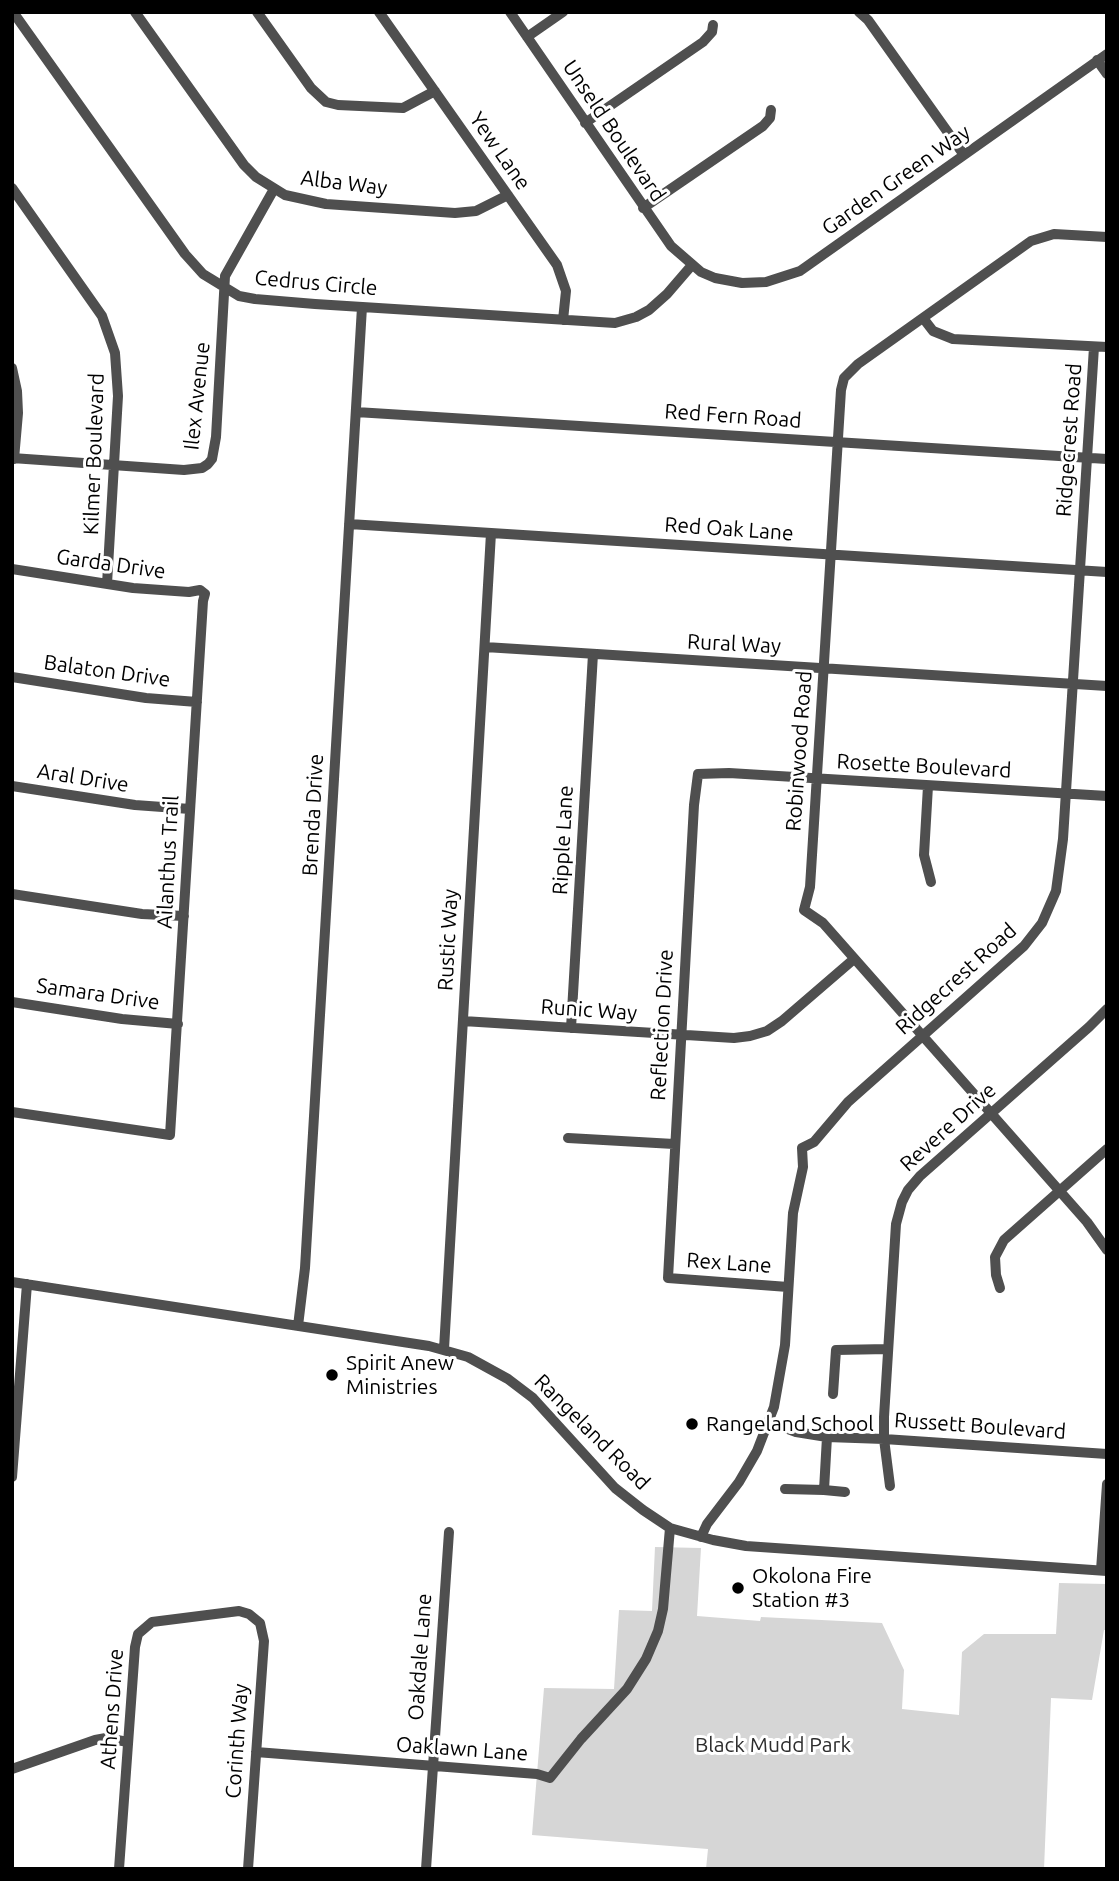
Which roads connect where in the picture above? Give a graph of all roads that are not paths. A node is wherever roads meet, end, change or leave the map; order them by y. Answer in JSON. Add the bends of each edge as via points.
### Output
{"nodes":[{"id":1,"x":13,"y":12,"type":"edge"},
{"id":2,"x":135,"y":12,"type":"edge"},
{"id":3,"x":257,"y":12,"type":"edge"},
{"id":4,"x":379,"y":12,"type":"edge"},
{"id":5,"x":510,"y":12,"type":"edge"},
{"id":6,"x":564,"y":12,"type":"edge"},
{"id":7,"x":859,"y":12,"type":"edge"},
{"id":8,"x":713,"y":25,"type":"dead end"},
{"id":9,"x":527,"y":37,"type":"junction"},
{"id":10,"x":1107,"y":54,"type":"edge"},
{"id":11,"x":1097,"y":60,"type":"junction"},
{"id":12,"x":1107,"y":74,"type":"edge"},
{"id":13,"x":435,"y":91,"type":"junction"},
{"id":14,"x":771,"y":110,"type":"dead end"},
{"id":15,"x":585,"y":123,"type":"junction"},
{"id":16,"x":964,"y":155,"type":"junction"},
{"id":17,"x":12,"y":188,"type":"edge"},
{"id":18,"x":274,"y":189,"type":"junction"},
{"id":19,"x":508,"y":195,"type":"junction"},
{"id":20,"x":643,"y":208,"type":"junction"},
{"id":21,"x":1107,"y":237,"type":"edge"},
{"id":22,"x":692,"y":265,"type":"junction"},
{"id":23,"x":225,"y":288,"type":"junction"},
{"id":24,"x":362,"y":307,"type":"junction"},
{"id":25,"x":923,"y":318,"type":"junction"},
{"id":26,"x":563,"y":320,"type":"junction"},
{"id":27,"x":1094,"y":347,"type":"junction"},
{"id":28,"x":1107,"y":347,"type":"edge"},
{"id":29,"x":12,"y":369,"type":"edge"},
{"id":30,"x":356,"y":412,"type":"junction"},
{"id":31,"x":838,"y":442,"type":"junction"},
{"id":32,"x":13,"y":458,"type":"edge"},
{"id":33,"x":1087,"y":458,"type":"junction"},
{"id":34,"x":1107,"y":459,"type":"edge"},
{"id":35,"x":114,"y":465,"type":"junction"},
{"id":36,"x":349,"y":524,"type":"junction"},
{"id":37,"x":491,"y":533,"type":"junction"},
{"id":38,"x":831,"y":554,"type":"junction"},
{"id":39,"x":12,"y":569,"type":"edge"},
{"id":40,"x":1080,"y":570,"type":"junction"},
{"id":41,"x":1107,"y":572,"type":"edge"},
{"id":42,"x":107,"y":584,"type":"junction"},
{"id":43,"x":204,"y":592,"type":"joint"},
{"id":44,"x":485,"y":647,"type":"junction"},
{"id":45,"x":593,"y":654,"type":"junction"},
{"id":46,"x":824,"y":668,"type":"junction"},
{"id":47,"x":12,"y":677,"type":"edge"},
{"id":48,"x":1073,"y":684,"type":"junction"},
{"id":49,"x":1107,"y":686,"type":"edge"},
{"id":50,"x":197,"y":702,"type":"junction"},
{"id":51,"x":698,"y":774,"type":"joint"},
{"id":52,"x":817,"y":779,"type":"junction"},
{"id":53,"x":12,"y":786,"type":"edge"},
{"id":54,"x":928,"y":786,"type":"junction"},
{"id":55,"x":1066,"y":794,"type":"junction"},
{"id":56,"x":1107,"y":796,"type":"edge"},
{"id":57,"x":190,"y":809,"type":"junction"},
{"id":58,"x":931,"y":882,"type":"dead end"},
{"id":59,"x":12,"y":894,"type":"edge"},
{"id":60,"x":184,"y":916,"type":"junction"},
{"id":61,"x":854,"y":959,"type":"junction"},
{"id":62,"x":12,"y":1002,"type":"edge"},
{"id":63,"x":1107,"y":1009,"type":"edge"},
{"id":64,"x":463,"y":1021,"type":"junction"},
{"id":65,"x":178,"y":1024,"type":"junction"},
{"id":66,"x":571,"y":1028,"type":"junction"},
{"id":67,"x":681,"y":1035,"type":"junction"},
{"id":68,"x":922,"y":1036,"type":"junction"},
{"id":69,"x":12,"y":1112,"type":"edge"},
{"id":70,"x":990,"y":1114,"type":"junction"},
{"id":71,"x":568,"y":1138,"type":"dead end"},
{"id":72,"x":674,"y":1144,"type":"junction"},
{"id":73,"x":1107,"y":1149,"type":"edge"},
{"id":74,"x":1059,"y":1191,"type":"junction"},
{"id":75,"x":1107,"y":1250,"type":"edge"},
{"id":76,"x":668,"y":1278,"type":"joint"},
{"id":77,"x":12,"y":1282,"type":"edge"},
{"id":78,"x":27,"y":1284,"type":"junction"},
{"id":79,"x":788,"y":1287,"type":"junction"},
{"id":80,"x":1000,"y":1288,"type":"dead end"},
{"id":81,"x":298,"y":1326,"type":"junction"},
{"id":82,"x":444,"y":1349,"type":"junction"},
{"id":83,"x":888,"y":1349,"type":"junction"},
{"id":84,"x":833,"y":1394,"type":"dead end"},
{"id":85,"x":769,"y":1422,"type":"junction"},
{"id":86,"x":827,"y":1437,"type":"junction"},
{"id":87,"x":884,"y":1438,"type":"junction"},
{"id":88,"x":1107,"y":1454,"type":"edge"},
{"id":89,"x":12,"y":1477,"type":"edge"},
{"id":90,"x":1107,"y":1484,"type":"edge"},
{"id":91,"x":890,"y":1486,"type":"dead end"},
{"id":92,"x":785,"y":1489,"type":"dead end"},
{"id":93,"x":824,"y":1490,"type":"junction"},
{"id":94,"x":845,"y":1492,"type":"dead end"},
{"id":95,"x":670,"y":1528,"type":"junction"},
{"id":96,"x":449,"y":1532,"type":"dead end"},
{"id":97,"x":701,"y":1536,"type":"junction"},
{"id":98,"x":1104,"y":1570,"type":"edge"},
{"id":99,"x":255,"y":1618,"type":"joint"},
{"id":100,"x":128,"y":1742,"type":"junction"},
{"id":101,"x":256,"y":1752,"type":"junction"},
{"id":102,"x":432,"y":1767,"type":"junction"},
{"id":103,"x":12,"y":1769,"type":"edge"},
{"id":104,"x":120,"y":1869,"type":"edge"},
{"id":105,"x":248,"y":1869,"type":"edge"},
{"id":106,"x":425,"y":1869,"type":"edge"}],
"edges":[{"from":1,"to":23,"type":"street","name":"Cedrus Circle","via":[[185,254]]},
{"from":2,"to":18,"type":"street","name":"Alba Way","via":[[244,165]]},
{"from":3,"to":13,"type":"street","via":[[326,102],[403,108]]},
{"from":4,"to":13,"type":"street","name":"Yew Lane"},
{"from":5,"to":9,"type":"street","name":"Unseld Boulevard"},
{"from":6,"to":9,"type":"street"},
{"from":7,"to":16,"type":"street"},
{"from":8,"to":15,"type":"street","via":[[703,42]]},
{"from":9,"to":15,"type":"street","name":"Unseld Boulevard"},
{"from":10,"to":11,"type":"street","name":"Garden Green Way"},
{"from":11,"to":12,"type":"street"},
{"from":11,"to":16,"type":"street","name":"Garden Green Way"},
{"from":13,"to":19,"type":"street","name":"Yew Lane"},
{"from":14,"to":20,"type":"street","via":[[763,126]]},
{"from":15,"to":20,"type":"street","name":"Unseld Boulevard"},
{"from":16,"to":22,"type":"street","name":"Garden Green Way","via":[[791,275],[742,283],[715,278]]},
{"from":17,"to":35,"type":"street","name":"Kilmer Boulevard","via":[[95,306],[111,338],[118,378]]},
{"from":18,"to":19,"type":"street","name":"Alba Way","via":[[326,204],[455,213],[475,211]]},
{"from":18,"to":23,"type":"street","name":"Ilex Avenue","via":[[225,276]]},
{"from":19,"to":26,"type":"street","name":"Yew Lane","via":[[560,272],[566,291]]},
{"from":20,"to":22,"type":"street","name":"Unseld Boulevard","via":[[671,246]]},
{"from":21,"to":25,"type":"street","name":"Robinwood Road","via":[[1065,234],[1039,238]]},
{"from":22,"to":26,"type":"street","name":"Cedrus Circle","via":[[667,294],[636,317],[615,323]]},
{"from":23,"to":24,"type":"street","name":"Cedrus Circle","via":[[255,299]]},
{"from":23,"to":35,"type":"street","name":"Ilex Avenue","via":[[212,459],[206,467],[192,470]]},
{"from":24,"to":26,"type":"street","name":"Cedrus Circle"},
{"from":24,"to":30,"type":"street","name":"Brenda Drive"},
{"from":25,"to":27,"type":"street","via":[[933,331],[953,338]]},
{"from":25,"to":31,"type":"street","name":"Robinwood Road","via":[[844,378]]},
{"from":27,"to":28,"type":"street"},
{"from":27,"to":33,"type":"street","name":"Ridgecrest Road"},
{"from":29,"to":32,"type":"street","via":[[18,413]]},
{"from":30,"to":31,"type":"street","name":"Red Fern Road"},
{"from":30,"to":36,"type":"street","name":"Brenda Drive"},
{"from":31,"to":33,"type":"street","name":"Red Fern Road"},
{"from":31,"to":38,"type":"street","name":"Robinwood Road"},
{"from":32,"to":35,"type":"street","name":"Ilex Avenue"},
{"from":33,"to":34,"type":"street","name":"Red Fern Road"},
{"from":33,"to":40,"type":"street","name":"Ridgecrest Road"},
{"from":35,"to":42,"type":"street","name":"Kilmer Boulevard"},
{"from":36,"to":37,"type":"street","name":"Red Oak Lane"},
{"from":36,"to":81,"type":"street","name":"Brenda Drive"},
{"from":37,"to":38,"type":"street","name":"Red Oak Lane"},
{"from":37,"to":44,"type":"street","name":"Rustic Way"},
{"from":38,"to":40,"type":"street","name":"Red Oak Lane"},
{"from":38,"to":46,"type":"street","name":"Robinwood Road"},
{"from":39,"to":42,"type":"street","name":"Garda Drive"},
{"from":40,"to":41,"type":"street","name":"Red Oak Lane"},
{"from":40,"to":48,"type":"street","name":"Ridgecrest Road"},
{"from":42,"to":43,"type":"street","name":"Garda Drive"},
{"from":43,"to":50,"type":"street","name":"Ailanthus Trail"},
{"from":44,"to":45,"type":"street","name":"Rural Way"},
{"from":44,"to":64,"type":"street","name":"Rustic Way"},
{"from":45,"to":46,"type":"street","name":"Rural Way"},
{"from":45,"to":66,"type":"street","name":"Ripple Lane"},
{"from":46,"to":48,"type":"street","name":"Rural Way"},
{"from":46,"to":52,"type":"street","name":"Robinwood Road"},
{"from":47,"to":50,"type":"street","name":"Balaton Drive"},
{"from":48,"to":49,"type":"street","name":"Rural Way"},
{"from":48,"to":55,"type":"street","name":"Ridgecrest Road"},
{"from":50,"to":57,"type":"street","name":"Ailanthus Trail"},
{"from":51,"to":52,"type":"street","name":"Rosette Boulevard"},
{"from":51,"to":67,"type":"street","name":"Reflection Drive"},
{"from":52,"to":54,"type":"street","name":"Rosette Boulevard"},
{"from":52,"to":61,"type":"street","name":"Robinwood Road","via":[[810,887],[804,911],[823,923]]},
{"from":53,"to":57,"type":"street","name":"Aral Drive"},
{"from":54,"to":55,"type":"street","name":"Rosette Boulevard"},
{"from":54,"to":58,"type":"street","via":[[924,855]]},
{"from":55,"to":56,"type":"street","name":"Rosette Boulevard"},
{"from":55,"to":68,"type":"street","name":"Ridgecrest Road","via":[[1059,879],[1042,923],[1024,946]]},
{"from":57,"to":60,"type":"street","name":"Ailanthus Trail"},
{"from":59,"to":60,"type":"street"},
{"from":60,"to":65,"type":"street","name":"Ailanthus Trail"},
{"from":61,"to":67,"type":"street","name":"Runic Way","via":[[767,1031],[742,1037]]},
{"from":61,"to":68,"type":"street","name":"Robinwood Road"},
{"from":62,"to":65,"type":"street","name":"Samara Drive"},
{"from":63,"to":70,"type":"street","name":"Revere Drive"},
{"from":64,"to":66,"type":"street","name":"Runic Way"},
{"from":64,"to":82,"type":"street","name":"Rustic Way"},
{"from":65,"to":69,"type":"street","name":"Ailanthus Trail","via":[[170,1135]]},
{"from":66,"to":67,"type":"street","name":"Runic Way"},
{"from":67,"to":72,"type":"street","name":"Reflection Drive"},
{"from":68,"to":70,"type":"street","name":"Robinwood Road"},
{"from":68,"to":79,"type":"street","name":"Ridgecrest Road","via":[[848,1102],[814,1142],[802,1148]]},
{"from":70,"to":74,"type":"street","name":"Robinwood Road"},
{"from":70,"to":83,"type":"street","name":"Revere Drive","via":[[920,1176],[902,1202],[896,1224]]},
{"from":71,"to":72,"type":"street"},
{"from":72,"to":76,"type":"street","name":"Reflection Drive"},
{"from":73,"to":74,"type":"street"},
{"from":74,"to":75,"type":"street","name":"Robinwood Road"},
{"from":74,"to":80,"type":"street","via":[[998,1250],[995,1266]]},
{"from":76,"to":79,"type":"street","name":"Rex Lane"},
{"from":77,"to":78,"type":"street","name":"Rangeland Road"},
{"from":78,"to":81,"type":"street","name":"Rangeland Road"},
{"from":78,"to":89,"type":"street"},
{"from":79,"to":85,"type":"street","name":"Ridgecrest Road","via":[[782,1376]]},
{"from":81,"to":82,"type":"street","name":"Rangeland Road"},
{"from":82,"to":95,"type":"street","name":"Rangeland Road","via":[[516,1384],[615,1488]]},
{"from":83,"to":84,"type":"street","via":[[836,1350]]},
{"from":83,"to":87,"type":"street","name":"Revere Drive"},
{"from":85,"to":86,"type":"street","name":"Russett Boulevard"},
{"from":85,"to":97,"type":"street","name":"Ridgecrest Road","via":[[757,1451]]},
{"from":86,"to":87,"type":"street","name":"Russett Boulevard"},
{"from":86,"to":93,"type":"street"},
{"from":87,"to":88,"type":"street","name":"Russett Boulevard"},
{"from":87,"to":91,"type":"street","name":"Revere Drive"},
{"from":90,"to":98,"type":"street"},
{"from":92,"to":93,"type":"street"},
{"from":93,"to":94,"type":"street"},
{"from":95,"to":97,"type":"street","name":"Rangeland Road"},
{"from":95,"to":102,"type":"street","name":"Oaklawn Lane","via":[[662,1617],[651,1649],[635,1679],[550,1778]]},
{"from":96,"to":102,"type":"street","name":"Oakdale Lane"},
{"from":97,"to":98,"type":"street","name":"Rangeland Road","via":[[746,1546]]},
{"from":99,"to":100,"type":"street","name":"Athens Drive","via":[[239,1611],[160,1621],[142,1629],[135,1647]]},
{"from":99,"to":101,"type":"street","name":"Corinth Way","via":[[264,1641]]},
{"from":100,"to":103,"type":"street","via":[[94,1740]]},
{"from":100,"to":104,"type":"street","name":"Athens Drive"},
{"from":101,"to":102,"type":"street","name":"Oaklawn Lane"},
{"from":101,"to":105,"type":"street","name":"Corinth Way"},
{"from":102,"to":106,"type":"street","name":"Oakdale Lane"}]}
